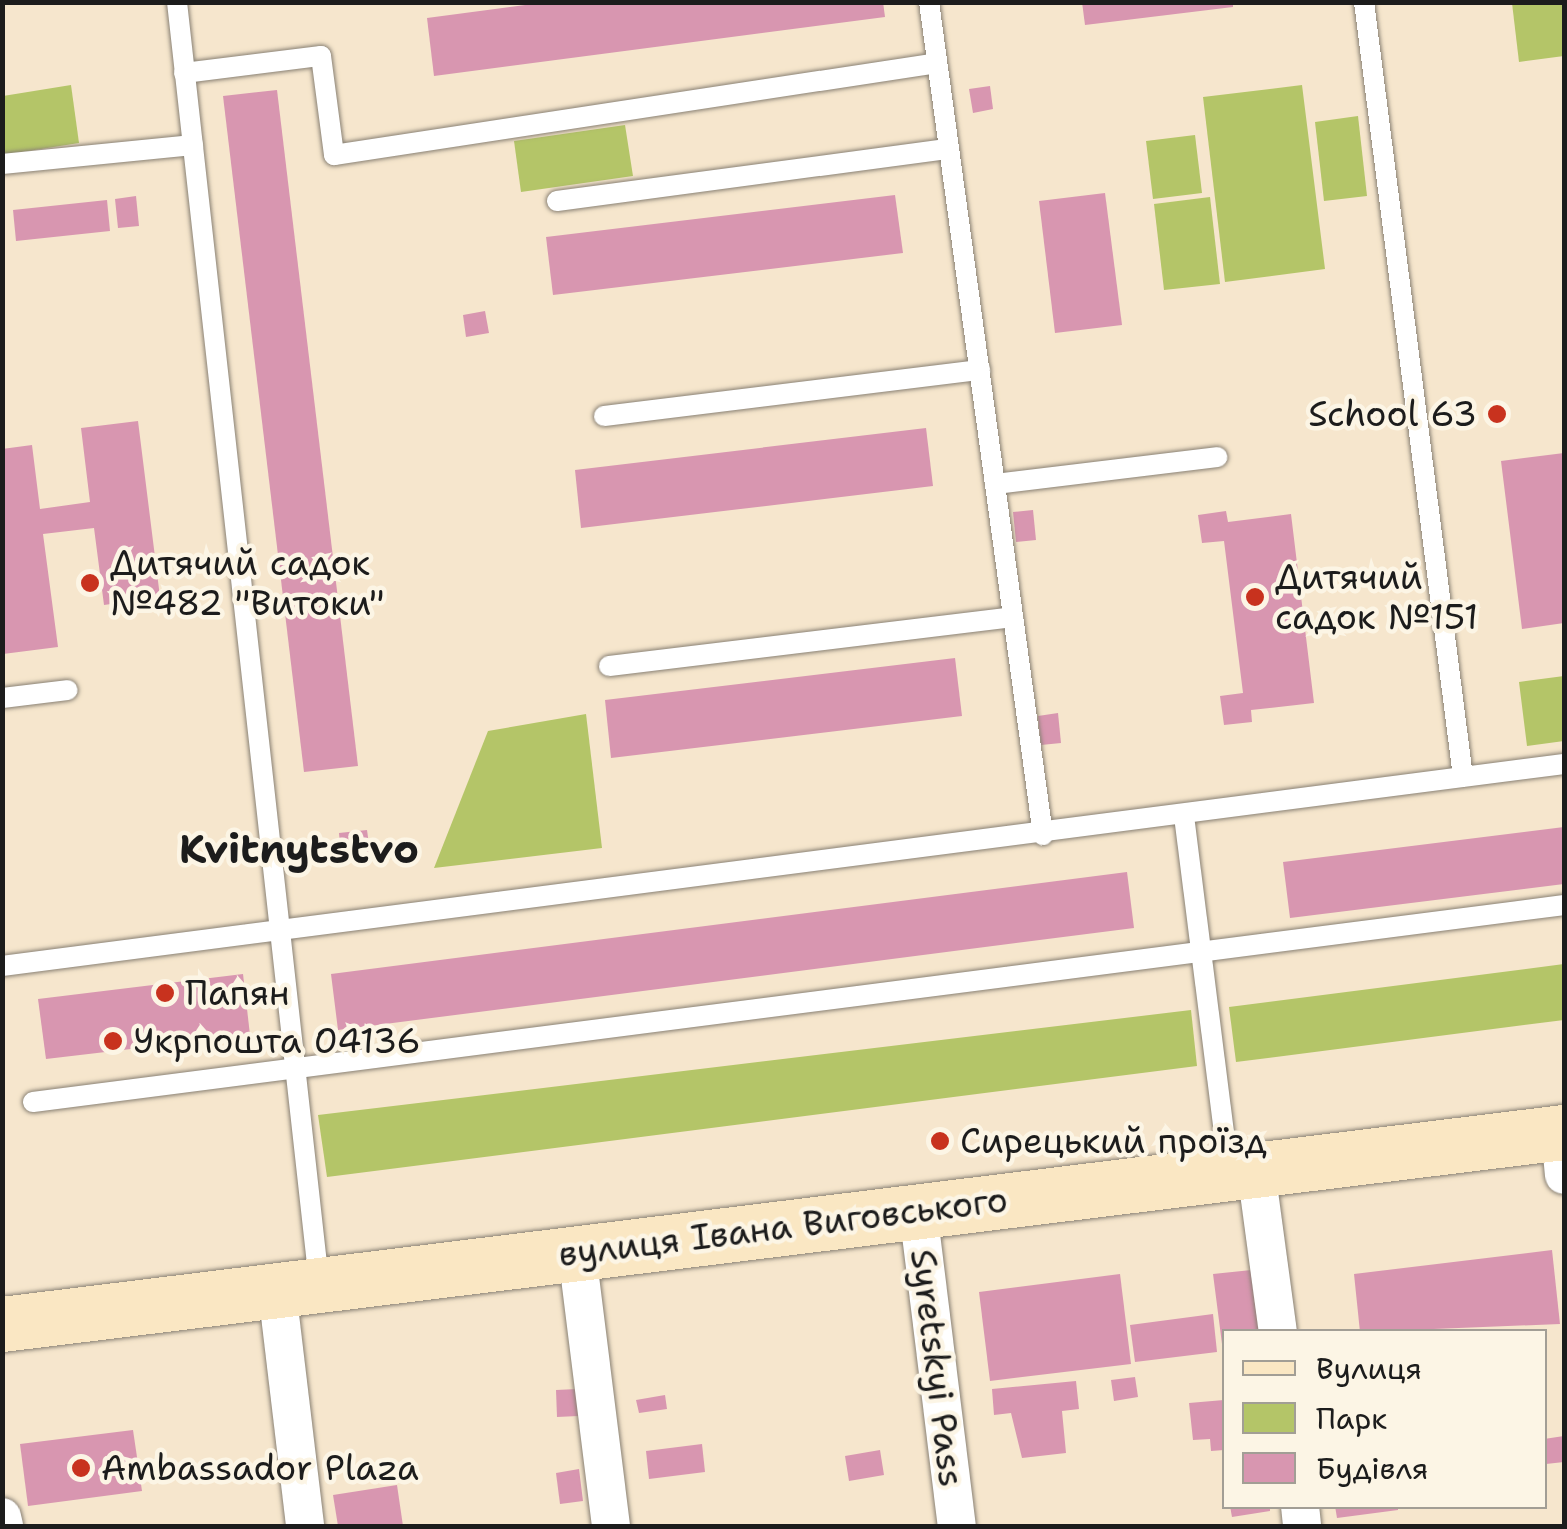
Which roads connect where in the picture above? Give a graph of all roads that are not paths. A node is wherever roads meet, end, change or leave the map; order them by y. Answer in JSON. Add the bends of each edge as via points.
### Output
{"nodes":[{"id":1,"x":177,"y":2,"type":"edge"},
{"id":2,"x":929,"y":2,"type":"edge"},
{"id":3,"x":1364,"y":2,"type":"edge"},
{"id":4,"x":937,"y":63,"type":"junction"},
{"id":5,"x":184,"y":72,"type":"junction"},
{"id":6,"x":193,"y":145,"type":"junction"},
{"id":7,"x":950,"y":149,"type":"junction"},
{"id":8,"x":2,"y":164,"type":"edge"},
{"id":9,"x":557,"y":201,"type":"dead end"},
{"id":10,"x":980,"y":370,"type":"junction"},
{"id":11,"x":604,"y":416,"type":"dead end"},
{"id":12,"x":1217,"y":457,"type":"dead end"},
{"id":13,"x":995,"y":484,"type":"junction"},
{"id":14,"x":1013,"y":616,"type":"junction"},
{"id":15,"x":609,"y":666,"type":"dead end"},
{"id":16,"x":68,"y":690,"type":"dead end"},
{"id":17,"x":2,"y":698,"type":"edge"},
{"id":18,"x":1564,"y":764,"type":"edge"},
{"id":19,"x":1463,"y":777,"type":"junction"},
{"id":20,"x":1184,"y":816,"type":"junction"},
{"id":21,"x":1043,"y":835,"type":"junction"},
{"id":22,"x":1564,"y":905,"type":"edge"},
{"id":23,"x":277,"y":931,"type":"junction"},
{"id":24,"x":1203,"y":952,"type":"junction"},
{"id":25,"x":2,"y":966,"type":"edge"},
{"id":26,"x":293,"y":1068,"type":"junction"},
{"id":27,"x":33,"y":1102,"type":"dead end"},
{"id":28,"x":1563,"y":1147,"type":"edge"},
{"id":29,"x":1242,"y":1172,"type":"junction"},
{"id":30,"x":918,"y":1210,"type":"junction"},
{"id":31,"x":577,"y":1252,"type":"junction"},
{"id":32,"x":298,"y":1287,"type":"junction"},
{"id":33,"x":2,"y":1324,"type":"edge"},
{"id":34,"x":1277,"y":1329,"type":"edge"},
{"id":35,"x":2,"y":1517,"type":"edge"},
{"id":36,"x":4,"y":1526,"type":"edge"},
{"id":37,"x":305,"y":1526,"type":"edge"},
{"id":38,"x":610,"y":1526,"type":"edge"},
{"id":39,"x":958,"y":1526,"type":"edge"}],
"edges":[{"from":1,"to":5,"type":"lane"},
{"from":2,"to":4,"type":"lane"},
{"from":3,"to":19,"type":"lane"},
{"from":4,"to":5,"type":"lane","via":[[334,155],[322,56]]},
{"from":4,"to":7,"type":"lane"},
{"from":5,"to":6,"type":"lane"},
{"from":6,"to":8,"type":"lane"},
{"from":6,"to":23,"type":"lane"},
{"from":7,"to":9,"type":"lane"},
{"from":7,"to":10,"type":"lane"},
{"from":10,"to":11,"type":"lane"},
{"from":10,"to":13,"type":"lane"},
{"from":12,"to":13,"type":"lane"},
{"from":13,"to":14,"type":"lane"},
{"from":14,"to":15,"type":"lane"},
{"from":14,"to":21,"type":"lane"},
{"from":16,"to":17,"type":"lane"},
{"from":18,"to":19,"type":"lane"},
{"from":19,"to":20,"type":"lane"},
{"from":20,"to":21,"type":"lane"},
{"from":20,"to":24,"type":"lane"},
{"from":21,"to":23,"type":"lane"},
{"from":22,"to":24,"type":"lane"},
{"from":23,"to":25,"type":"lane"},
{"from":23,"to":26,"type":"lane"},
{"from":24,"to":26,"type":"lane"},
{"from":24,"to":29,"type":"lane"},
{"from":26,"to":27,"type":"lane"},
{"from":26,"to":32,"type":"lane"},
{"from":28,"to":29,"type":"main road","name":"вулиця Івана Виговського"},
{"from":29,"to":30,"type":"main road","name":"вулиця Івана Виговського"},
{"from":29,"to":34,"type":"street"},
{"from":30,"to":31,"type":"main road","name":"вулиця Івана Виговського"},
{"from":30,"to":39,"type":"street","name":"Syretskyi Pass"},
{"from":31,"to":32,"type":"main road","name":"вулиця Івана Виговського"},
{"from":31,"to":38,"type":"street"},
{"from":32,"to":33,"type":"main road","name":"вулиця Івана Виговського"},
{"from":32,"to":37,"type":"street"},
{"from":35,"to":36,"type":"street"}]}
